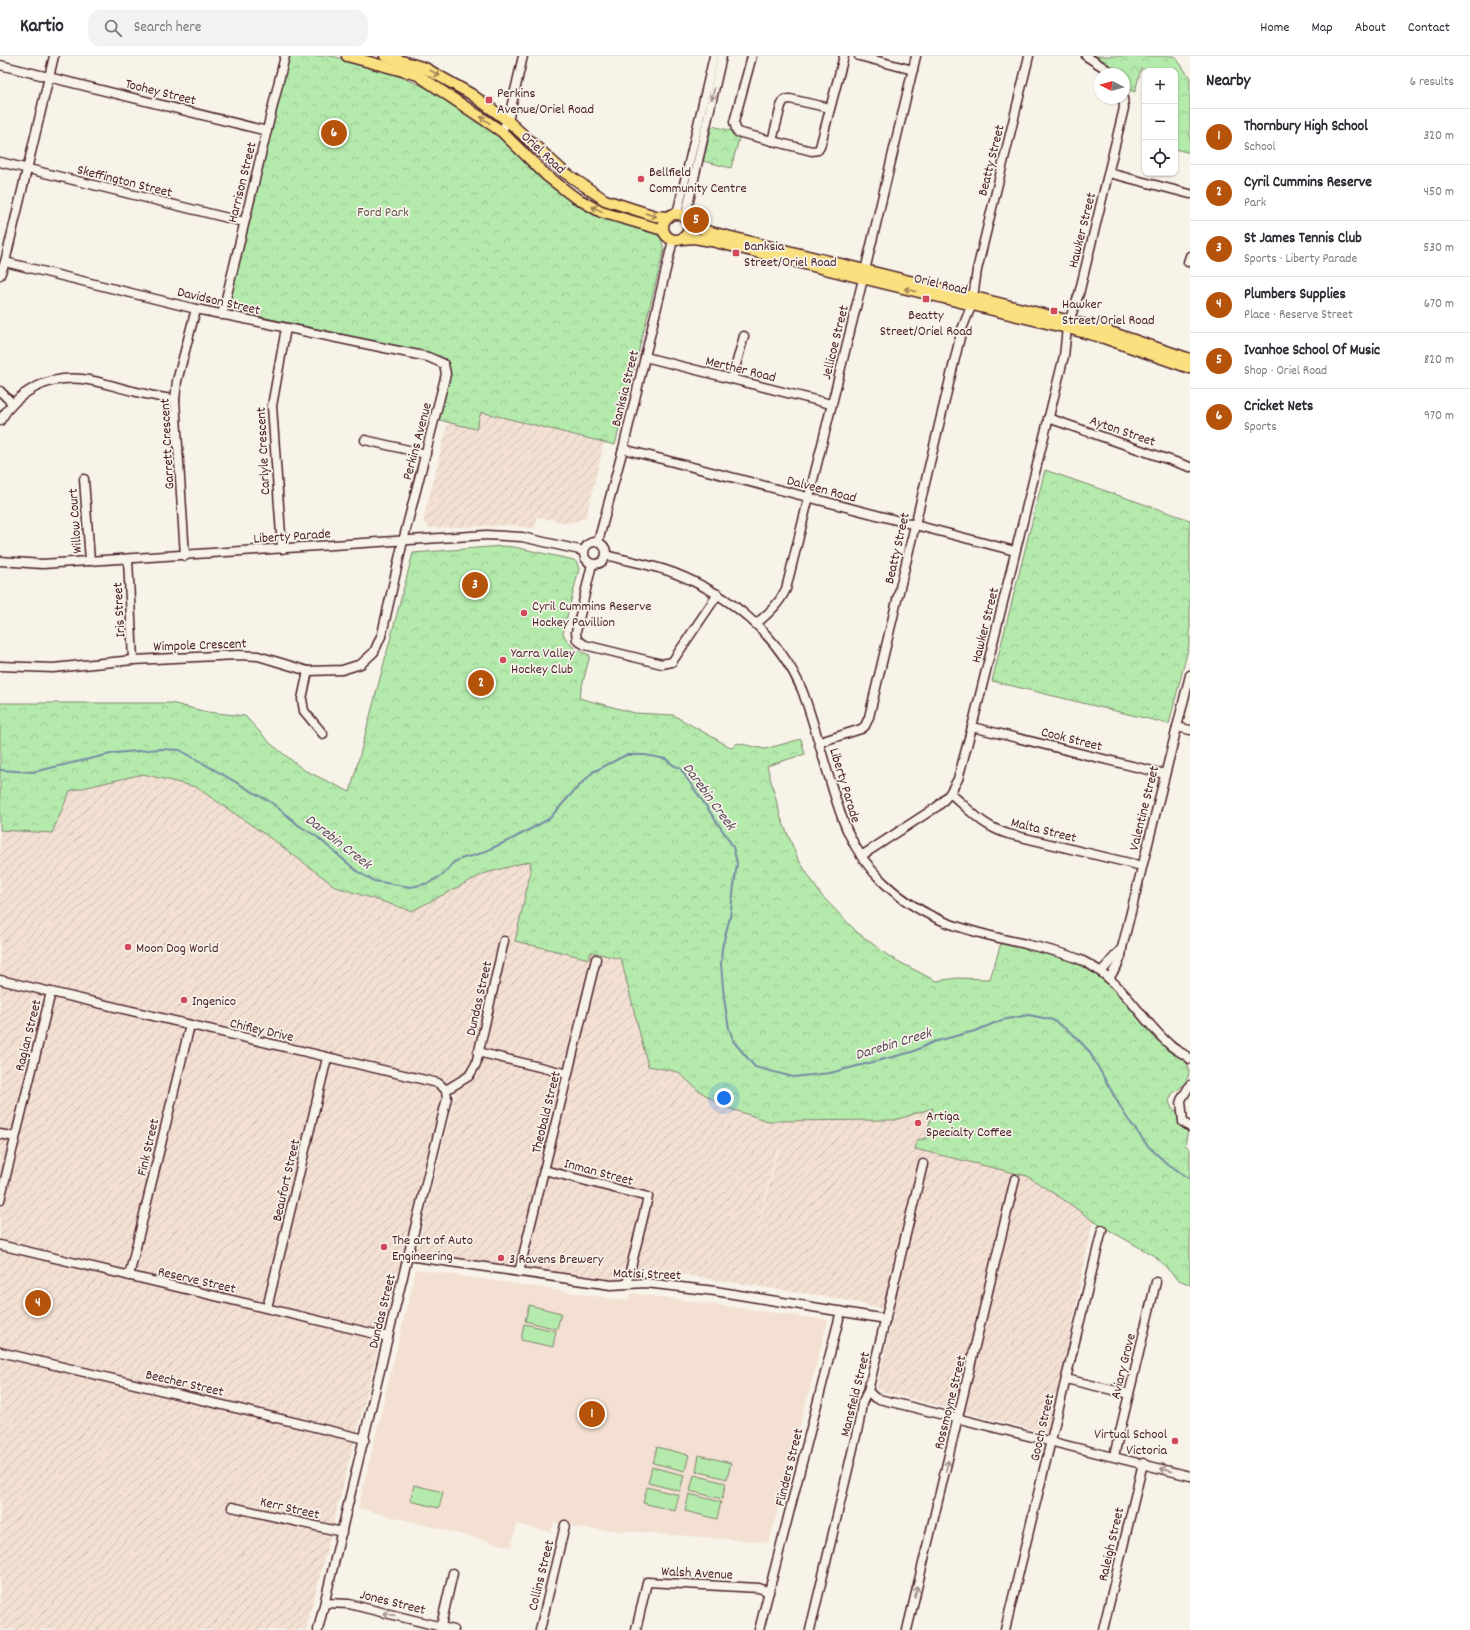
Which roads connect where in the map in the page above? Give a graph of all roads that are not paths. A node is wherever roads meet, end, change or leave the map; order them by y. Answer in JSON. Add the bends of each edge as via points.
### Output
{"nodes":[{"id":1,"x":54,"y":56,"type":"edge"},
{"id":2,"x":284,"y":56,"type":"edge"},
{"id":3,"x":347,"y":56,"type":"edge"},
{"id":4,"x":386,"y":56,"type":"edge"},
{"id":5,"x":523,"y":56,"type":"edge"},
{"id":6,"x":714,"y":56,"type":"edge"},
{"id":7,"x":722,"y":56,"type":"edge"},
{"id":8,"x":752,"y":56,"type":"edge"},
{"id":9,"x":844,"y":56,"type":"edge"},
{"id":10,"x":859,"y":56,"type":"edge"},
{"id":11,"x":916,"y":56,"type":"edge"},
{"id":12,"x":1029,"y":56,"type":"edge"},
{"id":13,"x":1086,"y":56,"type":"edge"},
{"id":14,"x":0,"y":65,"type":"edge"},
{"id":15,"x":1105,"y":68,"type":"edge"},
{"id":16,"x":913,"y":70,"type":"junction"},
{"id":17,"x":49,"y":77,"type":"junction"},
{"id":18,"x":1124,"y":104,"type":"edge"},
{"id":19,"x":830,"y":108,"type":"junction"},
{"id":20,"x":508,"y":121,"type":"junction"},
{"id":21,"x":267,"y":131,"type":"junction"},
{"id":22,"x":501,"y":131,"type":"junction"},
{"id":23,"x":772,"y":141,"type":"junction"},
{"id":24,"x":697,"y":144,"type":"junction"},
{"id":25,"x":0,"y":162,"type":"edge"},
{"id":26,"x":26,"y":169,"type":"junction"},
{"id":27,"x":1109,"y":173,"type":"junction"},
{"id":28,"x":1190,"y":194,"type":"edge"},
{"id":29,"x":679,"y":218,"type":"junction"},
{"id":30,"x":244,"y":222,"type":"junction"},
{"id":31,"x":663,"y":230,"type":"junction"},
{"id":32,"x":678,"y":239,"type":"junction"},
{"id":33,"x":5,"y":262,"type":"junction"},
{"id":34,"x":864,"y":274,"type":"junction"},
{"id":35,"x":0,"y":275,"type":"edge"},
{"id":36,"x":969,"y":300,"type":"junction"},
{"id":37,"x":196,"y":309,"type":"junction"},
{"id":38,"x":222,"y":315,"type":"junction"},
{"id":39,"x":1071,"y":325,"type":"junction"},
{"id":40,"x":286,"y":328,"type":"junction"},
{"id":41,"x":744,"y":336,"type":"dead end"},
{"id":42,"x":428,"y":357,"type":"joint"},
{"id":43,"x":645,"y":357,"type":"junction"},
{"id":44,"x":1190,"y":359,"type":"edge"},
{"id":45,"x":1190,"y":368,"type":"edge"},
{"id":46,"x":732,"y":379,"type":"junction"},
{"id":47,"x":0,"y":391,"type":"edge"},
{"id":48,"x":175,"y":400,"type":"junction"},
{"id":49,"x":12,"y":403,"type":"junction"},
{"id":50,"x":831,"y":404,"type":"junction"},
{"id":51,"x":1048,"y":418,"type":"junction"},
{"id":52,"x":0,"y":421,"type":"edge"},
{"id":53,"x":365,"y":440,"type":"dead end"},
{"id":54,"x":622,"y":449,"type":"junction"},
{"id":55,"x":426,"y":454,"type":"junction"},
{"id":56,"x":1190,"y":467,"type":"edge"},
{"id":57,"x":84,"y":479,"type":"dead end"},
{"id":58,"x":808,"y":498,"type":"junction"},
{"id":59,"x":914,"y":526,"type":"junction"},
{"id":60,"x":403,"y":541,"type":"junction"},
{"id":61,"x":598,"y":542,"type":"junction"},
{"id":62,"x":282,"y":549,"type":"junction"},
{"id":63,"x":584,"y":551,"type":"junction"},
{"id":64,"x":1015,"y":551,"type":"junction"},
{"id":65,"x":606,"y":555,"type":"junction"},
{"id":66,"x":185,"y":556,"type":"junction"},
{"id":67,"x":128,"y":559,"type":"junction"},
{"id":68,"x":0,"y":560,"type":"edge"},
{"id":69,"x":90,"y":561,"type":"junction"},
{"id":70,"x":592,"y":564,"type":"junction"},
{"id":71,"x":718,"y":594,"type":"junction"},
{"id":72,"x":756,"y":623,"type":"junction"},
{"id":73,"x":133,"y":660,"type":"junction"},
{"id":74,"x":0,"y":666,"type":"edge"},
{"id":75,"x":308,"y":671,"type":"junction"},
{"id":76,"x":1190,"y":675,"type":"edge"},
{"id":77,"x":972,"y":727,"type":"junction"},
{"id":78,"x":1177,"y":727,"type":"junction"},
{"id":79,"x":1190,"y":730,"type":"edge"},
{"id":80,"x":323,"y":734,"type":"dead end"},
{"id":81,"x":820,"y":742,"type":"junction"},
{"id":82,"x":1165,"y":774,"type":"junction"},
{"id":83,"x":950,"y":793,"type":"junction"},
{"id":84,"x":862,"y":856,"type":"junction"},
{"id":85,"x":1142,"y":866,"type":"junction"},
{"id":86,"x":504,"y":941,"type":"dead end"},
{"id":87,"x":1122,"y":948,"type":"junction"},
{"id":88,"x":596,"y":959,"type":"dead end"},
{"id":89,"x":1101,"y":972,"type":"junction"},
{"id":90,"x":1109,"y":978,"type":"junction"},
{"id":91,"x":0,"y":980,"type":"edge"},
{"id":92,"x":51,"y":992,"type":"junction"},
{"id":93,"x":190,"y":1025,"type":"junction"},
{"id":94,"x":478,"y":1052,"type":"junction"},
{"id":95,"x":327,"y":1058,"type":"junction"},
{"id":96,"x":1190,"y":1059,"type":"edge"},
{"id":97,"x":568,"y":1074,"type":"junction"},
{"id":98,"x":1190,"y":1085,"type":"edge"},
{"id":99,"x":446,"y":1090,"type":"junction"},
{"id":100,"x":1190,"y":1127,"type":"edge"},
{"id":101,"x":0,"y":1134,"type":"edge"},
{"id":102,"x":16,"y":1137,"type":"junction"},
{"id":103,"x":923,"y":1164,"type":"dead end"},
{"id":104,"x":544,"y":1170,"type":"junction"},
{"id":105,"x":1015,"y":1179,"type":"dead end"},
{"id":106,"x":0,"y":1200,"type":"edge"},
{"id":107,"x":1102,"y":1230,"type":"dead end"},
{"id":108,"x":0,"y":1245,"type":"edge"},
{"id":109,"x":408,"y":1256,"type":"junction"},
{"id":110,"x":519,"y":1272,"type":"junction"},
{"id":111,"x":129,"y":1276,"type":"junction"},
{"id":112,"x":1156,"y":1282,"type":"dead end"},
{"id":113,"x":627,"y":1284,"type":"junction"},
{"id":114,"x":267,"y":1308,"type":"junction"},
{"id":115,"x":841,"y":1311,"type":"junction"},
{"id":116,"x":886,"y":1319,"type":"junction"},
{"id":117,"x":388,"y":1338,"type":"junction"},
{"id":118,"x":0,"y":1352,"type":"edge"},
{"id":119,"x":1066,"y":1379,"type":"junction"},
{"id":120,"x":868,"y":1391,"type":"junction"},
{"id":121,"x":1129,"y":1394,"type":"junction"},
{"id":122,"x":958,"y":1418,"type":"junction"},
{"id":123,"x":364,"y":1439,"type":"junction"},
{"id":124,"x":1052,"y":1441,"type":"junction"},
{"id":125,"x":1114,"y":1456,"type":"junction"},
{"id":126,"x":1143,"y":1463,"type":"junction"},
{"id":127,"x":1190,"y":1476,"type":"edge"},
{"id":128,"x":232,"y":1507,"type":"dead end"},
{"id":129,"x":565,"y":1525,"type":"dead end"},
{"id":130,"x":342,"y":1532,"type":"junction"},
{"id":131,"x":454,"y":1573,"type":"dead end"},
{"id":132,"x":769,"y":1592,"type":"junction"},
{"id":133,"x":325,"y":1603,"type":"junction"},
{"id":134,"x":440,"y":1628,"type":"edge"},
{"id":135,"x":318,"y":1630,"type":"edge"},
{"id":136,"x":454,"y":1630,"type":"edge"},
{"id":137,"x":540,"y":1630,"type":"edge"},
{"id":138,"x":636,"y":1630,"type":"edge"},
{"id":139,"x":760,"y":1630,"type":"edge"},
{"id":140,"x":810,"y":1630,"type":"edge"},
{"id":141,"x":907,"y":1630,"type":"edge"},
{"id":142,"x":1005,"y":1630,"type":"edge"},
{"id":143,"x":1103,"y":1630,"type":"edge"}],
"edges":[{"from":1,"to":17,"type":"street"},
{"from":2,"to":21,"type":"street","name":"Harrison Street"},
{"from":22,"to":3,"type":"main road","name":"Oriel Road","one_way":true,"via":[[418,75]]},
{"from":4,"to":20,"type":"main road","name":"Oriel Road","one_way":true,"via":[[425,68],[471,94]]},
{"from":5,"to":20,"type":"street"},
{"from":6,"to":24,"type":"street"},
{"from":7,"to":24,"type":"street","one_way":true},
{"from":8,"to":23,"type":"street","via":[[734,122],[735,128],[738,132]]},
{"from":9,"to":19,"type":"street"},
{"from":10,"to":16,"type":"street"},
{"from":11,"to":16,"type":"street","name":"Jellicoe Street"},
{"from":12,"to":36,"type":"street","name":"Beatty Street"},
{"from":13,"to":15,"type":"street"},
{"from":14,"to":17,"type":"street","name":"Toohey Street"},
{"from":16,"to":34,"type":"street","name":"Jellicoe Street"},
{"from":17,"to":21,"type":"street","name":"Toohey Street"},
{"from":17,"to":26,"type":"street"},
{"from":18,"to":27,"type":"street","name":"Hawker Street"},
{"from":19,"to":23,"type":"street","via":[[790,99],[784,100]]},
{"from":19,"to":23,"type":"street","via":[[818,150],[812,151]]},
{"from":20,"to":22,"type":"street"},
{"from":20,"to":29,"type":"main road","name":"Oriel Road","one_way":true,"via":[[564,172],[605,200],[655,216]]},
{"from":21,"to":30,"type":"street","name":"Harrison Street"},
{"from":31,"to":22,"type":"main road","name":"Oriel Road","one_way":true,"via":[[601,212],[573,196],[547,176]]},
{"from":24,"to":29,"type":"street"},
{"from":25,"to":26,"type":"street","name":"Skeffington Street"},
{"from":26,"to":30,"type":"street","name":"Skeffington Street"},
{"from":26,"to":33,"type":"street"},
{"from":27,"to":28,"type":"street"},
{"from":27,"to":39,"type":"street","name":"Hawker Street"},
{"from":29,"to":31,"type":"main road","via":[[664,221]]},
{"from":29,"to":32,"type":"main road","via":[[688,231]]},
{"from":29,"to":34,"type":"main road","name":"Oriel Road","via":[[707,231]]},
{"from":30,"to":38,"type":"street","name":"Harrison Street"},
{"from":31,"to":32,"type":"main road","via":[[665,234]]},
{"from":32,"to":34,"type":"main road","name":"Oriel Road","via":[[710,241]]},
{"from":32,"to":43,"type":"street","name":"Banksia Street"},
{"from":33,"to":35,"type":"street"},
{"from":33,"to":37,"type":"street","name":"Davidson Street"},
{"from":34,"to":36,"type":"main road","name":"Oriel Road"},
{"from":34,"to":50,"type":"street","name":"Jellicoe Street"},
{"from":36,"to":39,"type":"main road","name":"Oriel Road"},
{"from":36,"to":59,"type":"street","name":"Beatty Street"},
{"from":37,"to":38,"type":"street","name":"Davidson Street"},
{"from":37,"to":48,"type":"street","name":"Garrett Crescent","via":[[177,381]]},
{"from":38,"to":40,"type":"street","name":"Davidson Street"},
{"from":39,"to":44,"type":"main road","name":"Oriel Road","via":[[1107,331]]},
{"from":39,"to":45,"type":"main road","name":"Oriel Road"},
{"from":39,"to":51,"type":"street","name":"Hawker Street"},
{"from":40,"to":42,"type":"street","name":"Davidson Street"},
{"from":40,"to":62,"type":"street","name":"Carlyle Crescent","via":[[272,406]]},
{"from":41,"to":46,"type":"street"},
{"from":42,"to":55,"type":"street","name":"Perkins Avenue","via":[[444,364],[446,374]]},
{"from":43,"to":46,"type":"street","name":"Merther Road"},
{"from":43,"to":54,"type":"street","name":"Banksia Street"},
{"from":46,"to":50,"type":"street","name":"Merther Road"},
{"from":47,"to":49,"type":"street"},
{"from":48,"to":49,"type":"street","via":[[92,381],[65,379],[33,388]]},
{"from":48,"to":66,"type":"street","name":"Garrett Crescent"},
{"from":49,"to":52,"type":"street"},
{"from":50,"to":58,"type":"street","name":"Jellicoe Street"},
{"from":51,"to":56,"type":"street","name":"Ayton Street"},
{"from":51,"to":64,"type":"street","name":"Hawker Street"},
{"from":53,"to":55,"type":"street"},
{"from":54,"to":58,"type":"street","name":"Dalveen Road"},
{"from":54,"to":61,"type":"street","name":"Banksia Street"},
{"from":55,"to":60,"type":"street","name":"Perkins Avenue"},
{"from":57,"to":69,"type":"street","name":"Willow Court"},
{"from":58,"to":59,"type":"street","name":"Dalveen Road"},
{"from":58,"to":72,"type":"street","name":"Jellicoe Street","via":[[786,589],[775,607]]},
{"from":59,"to":64,"type":"street","name":"Dalveen Road"},
{"from":59,"to":81,"type":"street","name":"Beatty Street","via":[[866,724],[855,732]]},
{"from":60,"to":62,"type":"street","name":"Liberty Parade"},
{"from":60,"to":63,"type":"street","name":"Liberty Parade","via":[[506,535],[542,540]]},
{"from":60,"to":75,"type":"street","name":"Wimpole Crescent","via":[[382,634],[374,652],[361,664],[342,670]]},
{"from":61,"to":63,"type":"street","via":[[588,544]]},
{"from":61,"to":65,"type":"street","via":[[606,548]]},
{"from":62,"to":66,"type":"street","name":"Liberty Parade"},
{"from":63,"to":70,"type":"street","via":[[586,559]]},
{"from":64,"to":77,"type":"street","name":"Hawker Street"},
{"from":65,"to":70,"type":"street","via":[[602,562]]},
{"from":65,"to":71,"type":"street","name":"Liberty Parade","via":[[673,573]]},
{"from":66,"to":67,"type":"street","name":"Liberty Parade"},
{"from":67,"to":69,"type":"street","name":"Liberty Parade"},
{"from":67,"to":73,"type":"street","name":"Iris Street"},
{"from":68,"to":69,"type":"street","name":"Liberty Parade","via":[[42,564]]},
{"from":70,"to":71,"type":"street","via":[[576,632],[577,640],[585,645],[662,664],[672,662]]},
{"from":71,"to":72,"type":"street","name":"Liberty Parade"},
{"from":72,"to":81,"type":"street","name":"Liberty Parade","via":[[793,673]]},
{"from":73,"to":74,"type":"street","name":"Wimpole Crescent","via":[[53,668]]},
{"from":73,"to":75,"type":"street","name":"Wimpole Crescent","via":[[258,656]]},
{"from":75,"to":80,"type":"street","via":[[302,699],[304,711]]},
{"from":76,"to":78,"type":"street","name":"Valentine Street"},
{"from":77,"to":82,"type":"street","name":"Cook Street"},
{"from":77,"to":83,"type":"street","name":"Hawker Street","via":[[961,771]]},
{"from":78,"to":79,"type":"street"},
{"from":78,"to":82,"type":"street","name":"Valentine Street"},
{"from":81,"to":84,"type":"street","name":"Liberty Parade","via":[[846,831]]},
{"from":82,"to":85,"type":"street","name":"Valentine Street"},
{"from":83,"to":84,"type":"street","name":"Hawker Street","via":[[938,806]]},
{"from":83,"to":85,"type":"street","name":"Malta Street","via":[[977,818],[1001,831]]},
{"from":84,"to":89,"type":"street","name":"Liberty Parade","via":[[872,870],[897,894],[937,919],[966,930],[1072,956]]},
{"from":85,"to":87,"type":"street","name":"Valentine Street"},
{"from":86,"to":94,"type":"street","name":"Dundas Street"},
{"from":87,"to":89,"type":"street","name":"Valentine Street"},
{"from":87,"to":90,"type":"street","name":"Valentine Street","via":[[1118,964]]},
{"from":88,"to":97,"type":"street","name":"Theobald Street"},
{"from":89,"to":90,"type":"street","name":"Liberty Parade"},
{"from":90,"to":96,"type":"street","name":"Liberty Parade","via":[[1169,1045]]},
{"from":91,"to":92,"type":"street","name":"Chifley Drive"},
{"from":92,"to":93,"type":"street","name":"Chifley Drive"},
{"from":92,"to":102,"type":"street","name":"Raglan Street"},
{"from":93,"to":95,"type":"street","name":"Chifley Drive"},
{"from":93,"to":111,"type":"street","name":"Fink Street"},
{"from":94,"to":97,"type":"street"},
{"from":94,"to":99,"type":"street","name":"Dundas Street","via":[[476,1064],[469,1076]]},
{"from":95,"to":99,"type":"street","name":"Chifley Drive","via":[[438,1083]]},
{"from":95,"to":114,"type":"street","name":"Beaufort Street"},
{"from":97,"to":104,"type":"street","name":"Theobald Street"},
{"from":98,"to":100,"type":"street","via":[[1181,1100],[1183,1122]]},
{"from":99,"to":109,"type":"street","name":"Dundas Street","via":[[447,1098]]},
{"from":101,"to":102,"type":"street"},
{"from":102,"to":106,"type":"street","name":"Raglan Street"},
{"from":103,"to":116,"type":"street","name":"Mansfield Street"},
{"from":104,"to":110,"type":"street","name":"Theobald Street"},
{"from":104,"to":113,"type":"street","name":"Inman Street","via":[[648,1198]]},
{"from":105,"to":122,"type":"street","name":"Rossmoyne Street"},
{"from":107,"to":119,"type":"street","name":"Gooch Street"},
{"from":108,"to":111,"type":"street","name":"Reserve Street"},
{"from":109,"to":110,"type":"street","name":"Matisi Street"},
{"from":109,"to":117,"type":"street","name":"Dundas Street"},
{"from":110,"to":113,"type":"street","name":"Matisi Street","via":[[611,1285]]},
{"from":111,"to":114,"type":"street","name":"Reserve Street"},
{"from":112,"to":121,"type":"street","name":"Aviary Grove"},
{"from":113,"to":115,"type":"street","name":"Matisi Street","via":[[668,1285]]},
{"from":114,"to":117,"type":"street","name":"Reserve Street"},
{"from":115,"to":116,"type":"street","name":"Matisi Street"},
{"from":115,"to":132,"type":"street","name":"Flinders Street"},
{"from":116,"to":120,"type":"street","name":"Mansfield Street"},
{"from":117,"to":123,"type":"street","name":"Dundas Street"},
{"from":118,"to":123,"type":"street","name":"Beecher Street"},
{"from":119,"to":121,"type":"street"},
{"from":119,"to":124,"type":"street","name":"Gooch Street"},
{"from":120,"to":122,"type":"street","via":[[875,1398]]},
{"from":120,"to":140,"type":"street","name":"Mansfield Street","via":[[862,1403]]},
{"from":121,"to":125,"type":"street","name":"Aviary Grove"},
{"from":122,"to":124,"type":"street"},
{"from":141,"to":122,"type":"street","name":"Rossmoyne Street","one_way":true},
{"from":123,"to":130,"type":"street","name":"Dundas Street"},
{"from":124,"to":125,"type":"street"},
{"from":124,"to":142,"type":"street","name":"Gooch Street"},
{"from":125,"to":126,"type":"street"},
{"from":127,"to":126,"type":"street","one_way":true},
{"from":126,"to":143,"type":"street","name":"Raleigh Street"},
{"from":128,"to":130,"type":"street","name":"Kerr Street"},
{"from":129,"to":137,"type":"street","name":"Collins Street"},
{"from":130,"to":133,"type":"street","name":"Dundas Street"},
{"from":131,"to":134,"type":"street"},
{"from":132,"to":138,"type":"street","name":"Walsh Avenue","via":[[759,1588],[647,1582]]},
{"from":132,"to":139,"type":"street","name":"Flinders Street"},
{"from":134,"to":133,"type":"street","name":"Jones Street","one_way":true,"via":[[348,1604]]},
{"from":133,"to":135,"type":"street","name":"Dundas Street"},
{"from":134,"to":136,"type":"street","name":"Jones Street"}]}
